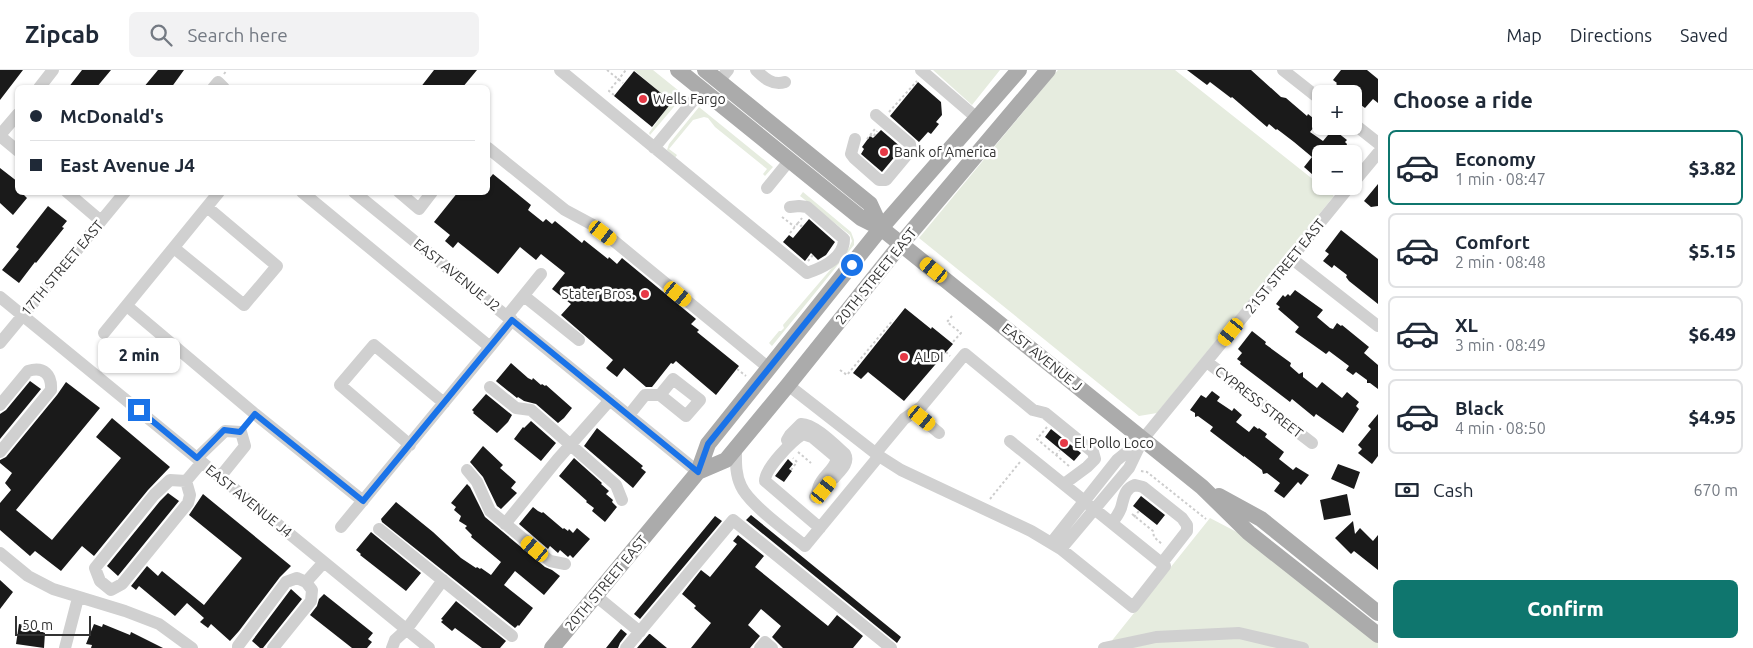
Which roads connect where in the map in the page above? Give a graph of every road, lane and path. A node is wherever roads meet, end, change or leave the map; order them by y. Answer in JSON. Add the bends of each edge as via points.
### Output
{"nodes":[{"id":1,"x":53,"y":70,"type":"edge"},
{"id":2,"x":560,"y":70,"type":"edge"},
{"id":3,"x":607,"y":70,"type":"edge"},
{"id":4,"x":626,"y":70,"type":"edge"},
{"id":5,"x":678,"y":70,"type":"edge"},
{"id":6,"x":756,"y":70,"type":"edge"},
{"id":7,"x":1019,"y":70,"type":"edge"},
{"id":8,"x":1048,"y":70,"type":"edge"},
{"id":9,"x":1282,"y":70,"type":"edge"},
{"id":10,"x":710,"y":72,"type":"edge"},
{"id":11,"x":919,"y":75,"type":"edge"},
{"id":12,"x":618,"y":79,"type":"junction"},
{"id":13,"x":785,"y":82,"type":"dead end"},
{"id":14,"x":623,"y":83,"type":"dead end"},
{"id":15,"x":41,"y":85,"type":"edge"},
{"id":16,"x":702,"y":90,"type":"junction"},
{"id":17,"x":1312,"y":93,"type":"edge"},
{"id":18,"x":614,"y":95,"type":"dead end"},
{"id":19,"x":15,"y":118,"type":"edge"},
{"id":20,"x":881,"y":118,"type":"junction"},
{"id":21,"x":978,"y":119,"type":"junction"},
{"id":22,"x":1362,"y":130,"type":"edge"},
{"id":23,"x":0,"y":136,"type":"edge"},
{"id":24,"x":860,"y":140,"type":"joint"},
{"id":25,"x":794,"y":141,"type":"junction"},
{"id":26,"x":1378,"y":143,"type":"edge"},
{"id":27,"x":15,"y":148,"type":"edge"},
{"id":28,"x":654,"y":148,"type":"junction"},
{"id":29,"x":490,"y":150,"type":"edge"},
{"id":30,"x":1378,"y":153,"type":"edge"},
{"id":31,"x":789,"y":161,"type":"junction"},
{"id":32,"x":1362,"y":172,"type":"edge"},
{"id":33,"x":767,"y":188,"type":"dead end"},
{"id":34,"x":71,"y":195,"type":"edge"},
{"id":35,"x":123,"y":195,"type":"edge"},
{"id":36,"x":217,"y":195,"type":"edge"},
{"id":37,"x":306,"y":195,"type":"edge"},
{"id":38,"x":358,"y":195,"type":"edge"},
{"id":39,"x":403,"y":195,"type":"edge"},
{"id":40,"x":430,"y":195,"type":"edge"},
{"id":41,"x":1343,"y":195,"type":"edge"},
{"id":42,"x":207,"y":207,"type":"junction"},
{"id":43,"x":786,"y":212,"type":"joint"},
{"id":44,"x":803,"y":217,"type":"dead end"},
{"id":45,"x":101,"y":221,"type":"junction"},
{"id":46,"x":798,"y":223,"type":"junction"},
{"id":47,"x":802,"y":225,"type":"dead end"},
{"id":48,"x":794,"y":227,"type":"junction"},
{"id":49,"x":881,"y":228,"type":"junction"},
{"id":50,"x":790,"y":233,"type":"dead end"},
{"id":51,"x":901,"y":244,"type":"junction"},
{"id":52,"x":174,"y":248,"type":"junction"},
{"id":53,"x":1291,"y":258,"type":"junction"},
{"id":54,"x":541,"y":274,"type":"dead end"},
{"id":55,"x":524,"y":296,"type":"junction"},
{"id":56,"x":0,"y":297,"type":"edge"},
{"id":57,"x":127,"y":306,"type":"junction"},
{"id":58,"x":22,"y":315,"type":"junction"},
{"id":59,"x":952,"y":316,"type":"dead end"},
{"id":60,"x":509,"y":318,"type":"junction"},
{"id":61,"x":893,"y":320,"type":"dead end"},
{"id":62,"x":1378,"y":326,"type":"edge"},
{"id":63,"x":104,"y":333,"type":"dead end"},
{"id":64,"x":579,"y":340,"type":"dead end"},
{"id":65,"x":0,"y":343,"type":"edge"},
{"id":66,"x":952,"y":343,"type":"dead end"},
{"id":67,"x":490,"y":347,"type":"junction"},
{"id":68,"x":1207,"y":362,"type":"junction"},
{"id":69,"x":737,"y":369,"type":"dead end"},
{"id":70,"x":770,"y":369,"type":"junction"},
{"id":71,"x":840,"y":370,"type":"dead end"},
{"id":72,"x":748,"y":378,"type":"dead end"},
{"id":73,"x":788,"y":385,"type":"junction"},
{"id":74,"x":490,"y":387,"type":"dead end"},
{"id":75,"x":660,"y":395,"type":"dead end"},
{"id":76,"x":610,"y":400,"type":"junction"},
{"id":77,"x":444,"y":403,"type":"junction"},
{"id":78,"x":0,"y":406,"type":"edge"},
{"id":79,"x":914,"y":412,"type":"junction"},
{"id":80,"x":255,"y":414,"type":"junction"},
{"id":81,"x":629,"y":415,"type":"junction"},
{"id":82,"x":1050,"y":423,"type":"dead end"},
{"id":83,"x":240,"y":432,"type":"junction"},
{"id":84,"x":939,"y":433,"type":"dead end"},
{"id":85,"x":1143,"y":439,"type":"junction"},
{"id":86,"x":1010,"y":441,"type":"dead end"},
{"id":87,"x":1312,"y":443,"type":"dead end"},
{"id":88,"x":410,"y":444,"type":"junction"},
{"id":89,"x":739,"y":444,"type":"junction"},
{"id":90,"x":571,"y":446,"type":"junction"},
{"id":91,"x":1060,"y":450,"type":"dead end"},
{"id":92,"x":0,"y":452,"type":"edge"},
{"id":93,"x":793,"y":453,"type":"junction"},
{"id":94,"x":1056,"y":454,"type":"junction"},
{"id":95,"x":877,"y":455,"type":"junction"},
{"id":96,"x":199,"y":460,"type":"junction"},
{"id":97,"x":1021,"y":460,"type":"dead end"},
{"id":98,"x":812,"y":463,"type":"dead end"},
{"id":99,"x":467,"y":470,"type":"dead end"},
{"id":100,"x":790,"y":470,"type":"dead end"},
{"id":101,"x":698,"y":472,"type":"junction"},
{"id":102,"x":220,"y":477,"type":"junction"},
{"id":103,"x":1066,"y":478,"type":"junction"},
{"id":104,"x":186,"y":481,"type":"junction"},
{"id":105,"x":1202,"y":487,"type":"junction"},
{"id":106,"x":817,"y":495,"type":"dead end"},
{"id":107,"x":622,"y":500,"type":"dead end"},
{"id":108,"x":363,"y":501,"type":"junction"},
{"id":109,"x":988,"y":501,"type":"dead end"},
{"id":110,"x":1090,"y":504,"type":"junction"},
{"id":111,"x":1119,"y":511,"type":"junction"},
{"id":112,"x":1139,"y":511,"type":"dead end"},
{"id":113,"x":1135,"y":517,"type":"junction"},
{"id":114,"x":1112,"y":522,"type":"junction"},
{"id":115,"x":1131,"y":523,"type":"dead end"},
{"id":116,"x":505,"y":524,"type":"junction"},
{"id":117,"x":341,"y":527,"type":"dead end"},
{"id":118,"x":820,"y":528,"type":"junction"},
{"id":119,"x":379,"y":529,"type":"dead end"},
{"id":120,"x":1056,"y":546,"type":"junction"},
{"id":121,"x":1166,"y":546,"type":"dead end"},
{"id":122,"x":0,"y":553,"type":"edge"},
{"id":123,"x":324,"y":562,"type":"junction"},
{"id":124,"x":1162,"y":563,"type":"junction"},
{"id":125,"x":565,"y":564,"type":"dead end"},
{"id":126,"x":443,"y":580,"type":"junction"},
{"id":127,"x":306,"y":582,"type":"junction"},
{"id":128,"x":596,"y":596,"type":"junction"},
{"id":129,"x":78,"y":598,"type":"junction"},
{"id":130,"x":1378,"y":613,"type":"edge"},
{"id":131,"x":406,"y":630,"type":"junction"},
{"id":132,"x":640,"y":632,"type":"junction"},
{"id":133,"x":1378,"y":635,"type":"edge"},
{"id":134,"x":512,"y":636,"type":"dead end"},
{"id":135,"x":65,"y":648,"type":"edge"},
{"id":136,"x":192,"y":648,"type":"edge"},
{"id":137,"x":238,"y":648,"type":"edge"},
{"id":138,"x":273,"y":648,"type":"edge"},
{"id":139,"x":392,"y":648,"type":"edge"},
{"id":140,"x":429,"y":648,"type":"edge"},
{"id":141,"x":552,"y":648,"type":"edge"},
{"id":142,"x":626,"y":648,"type":"edge"},
{"id":143,"x":760,"y":648,"type":"edge"},
{"id":144,"x":772,"y":648,"type":"edge"},
{"id":145,"x":891,"y":648,"type":"edge"},
{"id":146,"x":1104,"y":648,"type":"edge"},
{"id":147,"x":1303,"y":648,"type":"edge"}],
"edges":[{"from":1,"to":15,"type":"street"},
{"from":2,"to":28,"type":"street"},
{"from":3,"to":12,"type":"path"},
{"from":4,"to":12,"type":"path"},
{"from":5,"to":16,"type":"main road","name":"EAST AVENUE J"},
{"from":6,"to":13,"type":"street","via":[[769,80],[779,84]]},
{"from":7,"to":21,"type":"main road","name":"20TH STREET EAST"},
{"from":8,"to":51,"type":"main road","name":"20TH STREET EAST"},
{"from":9,"to":17,"type":"street"},
{"from":10,"to":25,"type":"main road","name":"EAST AVENUE J"},
{"from":11,"to":20,"type":"path"},
{"from":11,"to":21,"type":"street"},
{"from":12,"to":14,"type":"path"},
{"from":12,"to":18,"type":"path","via":[[609,91]]},
{"from":16,"to":25,"type":"main road","via":[[707,88],[723,94],[769,129]]},
{"from":16,"to":28,"type":"street"},
{"from":16,"to":31,"type":"main road","name":"EAST AVENUE J"},
{"from":19,"to":23,"type":"street"},
{"from":20,"to":24,"type":"path"},
{"from":20,"to":24,"type":"street","via":[[910,144],[911,150],[886,180],[880,180],[851,154]]},
{"from":21,"to":49,"type":"main road","name":"20TH STREET EAST"},
{"from":22,"to":26,"type":"street"},
{"from":23,"to":27,"type":"street"},
{"from":25,"to":49,"type":"main road","name":"EAST AVENUE J","via":[[870,204]]},
{"from":28,"to":43,"type":"street","via":[[807,273],[831,262],[842,249],[844,239],[807,207],[799,206]]},
{"from":29,"to":70,"type":"street","via":[[565,210],[614,241]]},
{"from":30,"to":32,"type":"street"},
{"from":31,"to":33,"type":"street"},
{"from":31,"to":49,"type":"main road","name":"EAST AVENUE J","via":[[861,218]]},
{"from":34,"to":45,"type":"street"},
{"from":35,"to":45,"type":"street","name":"17TH STREET EAST"},
{"from":36,"to":42,"type":"street"},
{"from":37,"to":67,"type":"street"},
{"from":38,"to":60,"type":"street","name":"EAST AVENUE J2"},
{"from":39,"to":40,"type":"street","via":[[420,209]]},
{"from":41,"to":53,"type":"street","name":"21ST STREET EAST"},
{"from":42,"to":52,"type":"street"},
{"from":42,"to":52,"type":"street","via":[[278,266],[244,305]]},
{"from":43,"to":48,"type":"path"},
{"from":44,"to":46,"type":"path"},
{"from":45,"to":58,"type":"street","name":"17TH STREET EAST"},
{"from":46,"to":47,"type":"path"},
{"from":46,"to":48,"type":"path"},
{"from":48,"to":50,"type":"path"},
{"from":49,"to":51,"type":"main road","name":"EAST AVENUE J"},
{"from":49,"to":70,"type":"main road","name":"20TH STREET EAST"},
{"from":51,"to":73,"type":"main road","name":"20TH STREET EAST"},
{"from":51,"to":85,"type":"main road","name":"EAST AVENUE J"},
{"from":52,"to":57,"type":"street"},
{"from":53,"to":62,"type":"street"},
{"from":53,"to":68,"type":"street","name":"21ST STREET EAST"},
{"from":54,"to":55,"type":"street"},
{"from":55,"to":60,"type":"street"},
{"from":55,"to":64,"type":"street"},
{"from":56,"to":58,"type":"street","name":"EAST AVENUE J4"},
{"from":57,"to":63,"type":"street"},
{"from":57,"to":80,"type":"street"},
{"from":58,"to":65,"type":"street","name":"17TH STREET EAST"},
{"from":58,"to":96,"type":"street","name":"EAST AVENUE J4"},
{"from":59,"to":66,"type":"path","via":[[947,322],[961,333]]},
{"from":60,"to":67,"type":"street"},
{"from":60,"to":76,"type":"street","name":"EAST AVENUE J2"},
{"from":61,"to":71,"type":"path","via":[[848,375]]},
{"from":67,"to":77,"type":"street"},
{"from":68,"to":85,"type":"street","name":"21ST STREET EAST"},
{"from":68,"to":87,"type":"street","name":"CYPRESS STREET"},
{"from":69,"to":72,"type":"path"},
{"from":70,"to":89,"type":"main road","via":[[772,386],[743,425]]},
{"from":70,"to":101,"type":"main road","name":"20TH STREET EAST","via":[[708,444]]},
{"from":73,"to":89,"type":"main road","name":"20TH STREET EAST"},
{"from":73,"to":95,"type":"street"},
{"from":74,"to":90,"type":"street","via":[[516,408],[530,410]]},
{"from":75,"to":81,"type":"street","via":[[645,395]]},
{"from":76,"to":81,"type":"street","name":"EAST AVENUE J2"},
{"from":76,"to":90,"type":"street"},
{"from":77,"to":88,"type":"street"},
{"from":77,"to":88,"type":"street","via":[[374,345],[340,385]]},
{"from":78,"to":92,"type":"street","via":[[28,371],[42,370],[52,382],[51,390]]},
{"from":79,"to":84,"type":"street"},
{"from":79,"to":95,"type":"street","via":[[904,419]]},
{"from":79,"to":103,"type":"street","via":[[921,408],[964,354],[1033,410],[1045,413],[1093,452],[1095,459],[1088,468]]},
{"from":80,"to":83,"type":"street"},
{"from":80,"to":108,"type":"street"},
{"from":81,"to":101,"type":"street","name":"EAST AVENUE J2"},
{"from":82,"to":94,"type":"path","via":[[1037,439]]},
{"from":83,"to":96,"type":"street","via":[[224,430]]},
{"from":83,"to":102,"type":"street","via":[[244,446]]},
{"from":85,"to":105,"type":"main road","name":"EAST AVENUE J"},
{"from":85,"to":110,"type":"street","name":"21ST STREET EAST","via":[[1117,460]]},
{"from":86,"to":103,"type":"street"},
{"from":88,"to":108,"type":"street"},
{"from":89,"to":101,"type":"main road","name":"20TH STREET EAST","via":[[726,460]]},
{"from":89,"to":118,"type":"street","via":[[737,471],[740,485],[748,498],[805,546]]},
{"from":90,"to":107,"type":"street","via":[[616,485]]},
{"from":90,"to":116,"type":"street"},
{"from":91,"to":94,"type":"path"},
{"from":93,"to":98,"type":"path"},
{"from":93,"to":100,"type":"path","via":[[797,462]]},
{"from":93,"to":106,"type":"street","via":[[800,436],[807,434],[837,458],[819,485]]},
{"from":93,"to":118,"type":"street","via":[[767,472],[765,480]]},
{"from":94,"to":103,"type":"path","via":[[1071,468]]},
{"from":95,"to":118,"type":"street"},
{"from":95,"to":120,"type":"street"},
{"from":96,"to":102,"type":"street","name":"EAST AVENUE J4"},
{"from":96,"to":104,"type":"street"},
{"from":97,"to":109,"type":"path"},
{"from":99,"to":116,"type":"street","via":[[477,482],[490,511]]},
{"from":101,"to":128,"type":"main road","name":"20TH STREET EAST"},
{"from":102,"to":123,"type":"street","name":"EAST AVENUE J4"},
{"from":103,"to":110,"type":"street"},
{"from":104,"to":104,"type":"street","via":[[170,480],[154,495],[95,568],[100,582],[111,590],[122,584],[188,503],[190,495]]},
{"from":105,"to":130,"type":"main road","name":"EAST AVENUE J","via":[[1261,519]]},
{"from":105,"to":133,"type":"main road","name":"EAST AVENUE J","via":[[1249,533]]},
{"from":108,"to":117,"type":"street"},
{"from":110,"to":114,"type":"street"},
{"from":110,"to":120,"type":"street","name":"21ST STREET EAST"},
{"from":111,"to":113,"type":"path","via":[[1130,511]]},
{"from":111,"to":114,"type":"street"},
{"from":111,"to":124,"type":"street","via":[[1124,494],[1137,485],[1186,522],[1185,534]]},
{"from":112,"to":113,"type":"path"},
{"from":113,"to":115,"type":"path"},
{"from":113,"to":121,"type":"path"},
{"from":114,"to":124,"type":"street"},
{"from":116,"to":125,"type":"street","via":[[550,561]]},
{"from":119,"to":126,"type":"street"},
{"from":120,"to":124,"type":"street","via":[[1133,607],[1165,566]]},
{"from":122,"to":129,"type":"street","via":[[28,576]]},
{"from":123,"to":127,"type":"street"},
{"from":123,"to":131,"type":"street","name":"EAST AVENUE J4"},
{"from":126,"to":131,"type":"street"},
{"from":126,"to":134,"type":"street"},
{"from":127,"to":137,"type":"street","via":[[297,578],[286,582]]},
{"from":127,"to":138,"type":"street","via":[[312,590],[311,602]]},
{"from":128,"to":132,"type":"street"},
{"from":128,"to":141,"type":"main road","name":"20TH STREET EAST"},
{"from":129,"to":135,"type":"street"},
{"from":129,"to":136,"type":"street","via":[[159,624]]},
{"from":131,"to":139,"type":"street","via":[[395,640]]},
{"from":131,"to":140,"type":"street","name":"EAST AVENUE J4"},
{"from":132,"to":142,"type":"street"},
{"from":132,"to":145,"type":"street","via":[[734,520]]},
{"from":143,"to":144,"type":"street","via":[[765,642]]},
{"from":146,"to":147,"type":"street","via":[[1156,637],[1239,633]]}]}
